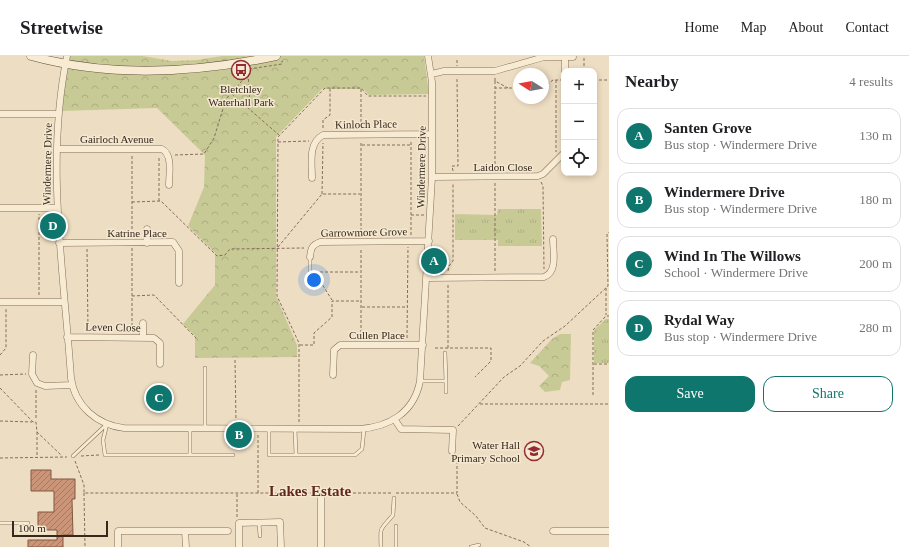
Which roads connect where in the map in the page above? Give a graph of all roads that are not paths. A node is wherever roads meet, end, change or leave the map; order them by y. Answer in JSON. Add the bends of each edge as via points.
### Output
{"nodes":[{"id":1,"x":31,"y":56,"type":"edge"},
{"id":2,"x":67,"y":56,"type":"edge"},
{"id":3,"x":276,"y":56,"type":"edge"},
{"id":4,"x":428,"y":56,"type":"edge"},
{"id":5,"x":565,"y":57,"type":"junction"},
{"id":6,"x":573,"y":57,"type":"dead end"},
{"id":7,"x":65,"y":65,"type":"junction"},
{"id":8,"x":566,"y":68,"type":"edge"},
{"id":9,"x":432,"y":74,"type":"junction"},
{"id":10,"x":0,"y":114,"type":"edge"},
{"id":11,"x":58,"y":114,"type":"junction"},
{"id":12,"x":432,"y":134,"type":"junction"},
{"id":13,"x":57,"y":149,"type":"junction"},
{"id":14,"x":561,"y":156,"type":"edge"},
{"id":15,"x":432,"y":177,"type":"junction"},
{"id":16,"x":312,"y":178,"type":"dead end"},
{"id":17,"x":169,"y":185,"type":"dead end"},
{"id":18,"x":0,"y":208,"type":"edge"},
{"id":19,"x":57,"y":208,"type":"junction"},
{"id":20,"x":147,"y":229,"type":"dead end"},
{"id":21,"x":553,"y":239,"type":"dead end"},
{"id":22,"x":429,"y":241,"type":"junction"},
{"id":23,"x":59,"y":242,"type":"junction"},
{"id":24,"x":147,"y":242,"type":"junction"},
{"id":25,"x":310,"y":256,"type":"joint"},
{"id":26,"x":310,"y":273,"type":"dead end"},
{"id":27,"x":427,"y":278,"type":"junction"},
{"id":28,"x":179,"y":283,"type":"dead end"},
{"id":29,"x":3,"y":302,"type":"edge"},
{"id":30,"x":64,"y":302,"type":"junction"},
{"id":31,"x":143,"y":323,"type":"dead end"},
{"id":32,"x":67,"y":337,"type":"junction"},
{"id":33,"x":142,"y":338,"type":"junction"},
{"id":34,"x":423,"y":345,"type":"junction"},
{"id":35,"x":445,"y":353,"type":"dead end"},
{"id":36,"x":32,"y":355,"type":"dead end"},
{"id":37,"x":160,"y":364,"type":"dead end"},
{"id":38,"x":205,"y":368,"type":"dead end"},
{"id":39,"x":333,"y":375,"type":"dead end"},
{"id":40,"x":420,"y":381,"type":"junction"},
{"id":41,"x":446,"y":381,"type":"junction"},
{"id":42,"x":72,"y":385,"type":"junction"},
{"id":43,"x":446,"y":392,"type":"dead end"},
{"id":44,"x":395,"y":420,"type":"junction"},
{"id":45,"x":107,"y":424,"type":"junction"},
{"id":46,"x":269,"y":428,"type":"junction"},
{"id":47,"x":297,"y":428,"type":"junction"},
{"id":48,"x":364,"y":428,"type":"junction"},
{"id":49,"x":190,"y":429,"type":"junction"},
{"id":50,"x":205,"y":429,"type":"junction"},
{"id":51,"x":455,"y":453,"type":"road end"},
{"id":52,"x":190,"y":455,"type":"junction"},
{"id":53,"x":233,"y":455,"type":"dead end"},
{"id":54,"x":296,"y":455,"type":"junction"},
{"id":55,"x":73,"y":456,"type":"road end"},
{"id":56,"x":321,"y":493,"type":"road end"},
{"id":57,"x":394,"y":498,"type":"dead end"},
{"id":58,"x":259,"y":522,"type":"junction"},
{"id":59,"x":0,"y":523,"type":"edge"},
{"id":60,"x":28,"y":523,"type":"dead end"},
{"id":61,"x":396,"y":526,"type":"dead end"},
{"id":62,"x":184,"y":531,"type":"junction"},
{"id":63,"x":228,"y":531,"type":"dead end"},
{"id":64,"x":553,"y":531,"type":"dead end"},
{"id":65,"x":609,"y":531,"type":"edge"},
{"id":66,"x":260,"y":536,"type":"dead end"},
{"id":67,"x":478,"y":545,"type":"dead end"},
{"id":68,"x":118,"y":547,"type":"edge"},
{"id":69,"x":186,"y":547,"type":"edge"},
{"id":70,"x":239,"y":547,"type":"edge"},
{"id":71,"x":282,"y":547,"type":"edge"},
{"id":72,"x":321,"y":547,"type":"edge"},
{"id":73,"x":380,"y":547,"type":"edge"},
{"id":74,"x":396,"y":547,"type":"edge"},
{"id":75,"x":471,"y":547,"type":"edge"}],
"edges":[{"from":1,"to":7,"type":"street"},
{"from":2,"to":7,"type":"street","name":"Windermere Drive"},
{"from":3,"to":7,"type":"street","via":[[248,62],[176,70],[114,70]]},
{"from":4,"to":9,"type":"street","name":"Windermere Drive"},
{"from":5,"to":6,"type":"street"},
{"from":5,"to":8,"type":"street"},
{"from":5,"to":9,"type":"street","via":[[544,57],[495,71]]},
{"from":7,"to":11,"type":"street","name":"Windermere Drive"},
{"from":9,"to":12,"type":"street","name":"Windermere Drive"},
{"from":10,"to":11,"type":"street"},
{"from":11,"to":13,"type":"street","name":"Windermere Drive"},
{"from":12,"to":15,"type":"street","name":"Windermere Drive"},
{"from":12,"to":16,"type":"street","name":"Kinloch Place","via":[[323,135],[315,141],[312,150]]},
{"from":13,"to":17,"type":"street","name":"Gairloch Avenue","via":[[159,148],[166,151],[169,157]]},
{"from":13,"to":19,"type":"street","name":"Windermere Drive"},
{"from":14,"to":15,"type":"street","name":"Laidon Close","via":[[538,176]]},
{"from":15,"to":22,"type":"street","name":"Windermere Drive"},
{"from":18,"to":19,"type":"street"},
{"from":19,"to":23,"type":"street","name":"Windermere Drive"},
{"from":20,"to":24,"type":"street"},
{"from":21,"to":27,"type":"street","via":[[553,267],[544,277]]},
{"from":22,"to":25,"type":"street","name":"Garrowmore Grove","via":[[320,242],[314,244]]},
{"from":22,"to":27,"type":"street","name":"Windermere Drive"},
{"from":23,"to":24,"type":"street","name":"Katrine Place"},
{"from":23,"to":30,"type":"street","name":"Windermere Drive"},
{"from":24,"to":28,"type":"street","name":"Katrine Place","via":[[173,242],[179,251]]},
{"from":25,"to":26,"type":"lane"},
{"from":27,"to":34,"type":"street","name":"Windermere Drive"},
{"from":29,"to":30,"type":"street"},
{"from":30,"to":32,"type":"street","name":"Windermere Drive"},
{"from":31,"to":33,"type":"street"},
{"from":32,"to":33,"type":"street","name":"Leven Close"},
{"from":32,"to":42,"type":"street","name":"Windermere Drive"},
{"from":33,"to":37,"type":"street","name":"Leven Close","via":[[154,338],[160,343]]},
{"from":34,"to":39,"type":"street","name":"Cullen Place","via":[[340,345],[334,350]]},
{"from":34,"to":40,"type":"street","name":"Windermere Drive"},
{"from":35,"to":41,"type":"lane"},
{"from":36,"to":42,"type":"street","via":[[32,374],[38,384]]},
{"from":38,"to":50,"type":"lane"},
{"from":40,"to":41,"type":"lane"},
{"from":40,"to":44,"type":"street","name":"Windermere Drive","via":[[412,402]]},
{"from":41,"to":43,"type":"lane"},
{"from":42,"to":45,"type":"street","name":"Windermere Drive","via":[[86,411]]},
{"from":44,"to":48,"type":"street","name":"Windermere Drive","via":[[381,426]]},
{"from":44,"to":51,"type":"street","via":[[401,429],[453,430]]},
{"from":45,"to":49,"type":"street","name":"Windermere Drive","via":[[131,428]]},
{"from":45,"to":52,"type":"lane","via":[[103,440],[105,455]]},
{"from":45,"to":55,"type":"lane"},
{"from":46,"to":47,"type":"street","name":"Windermere Drive"},
{"from":46,"to":50,"type":"street","name":"Windermere Drive"},
{"from":46,"to":54,"type":"lane","via":[[269,455]]},
{"from":47,"to":48,"type":"street","name":"Windermere Drive"},
{"from":47,"to":54,"type":"lane"},
{"from":48,"to":54,"type":"lane","via":[[362,449],[356,454]]},
{"from":49,"to":50,"type":"street","name":"Windermere Drive"},
{"from":49,"to":52,"type":"lane"},
{"from":52,"to":53,"type":"lane"},
{"from":56,"to":72,"type":"street"},
{"from":57,"to":73,"type":"lane","via":[[393,515],[381,528]]},
{"from":58,"to":66,"type":"lane"},
{"from":58,"to":70,"type":"street","via":[[239,522]]},
{"from":58,"to":71,"type":"street","via":[[280,522]]},
{"from":59,"to":60,"type":"lane"},
{"from":61,"to":74,"type":"lane"},
{"from":62,"to":63,"type":"street"},
{"from":62,"to":68,"type":"street","via":[[118,531]]},
{"from":62,"to":69,"type":"street"},
{"from":64,"to":65,"type":"street"},
{"from":67,"to":75,"type":"lane"}]}
